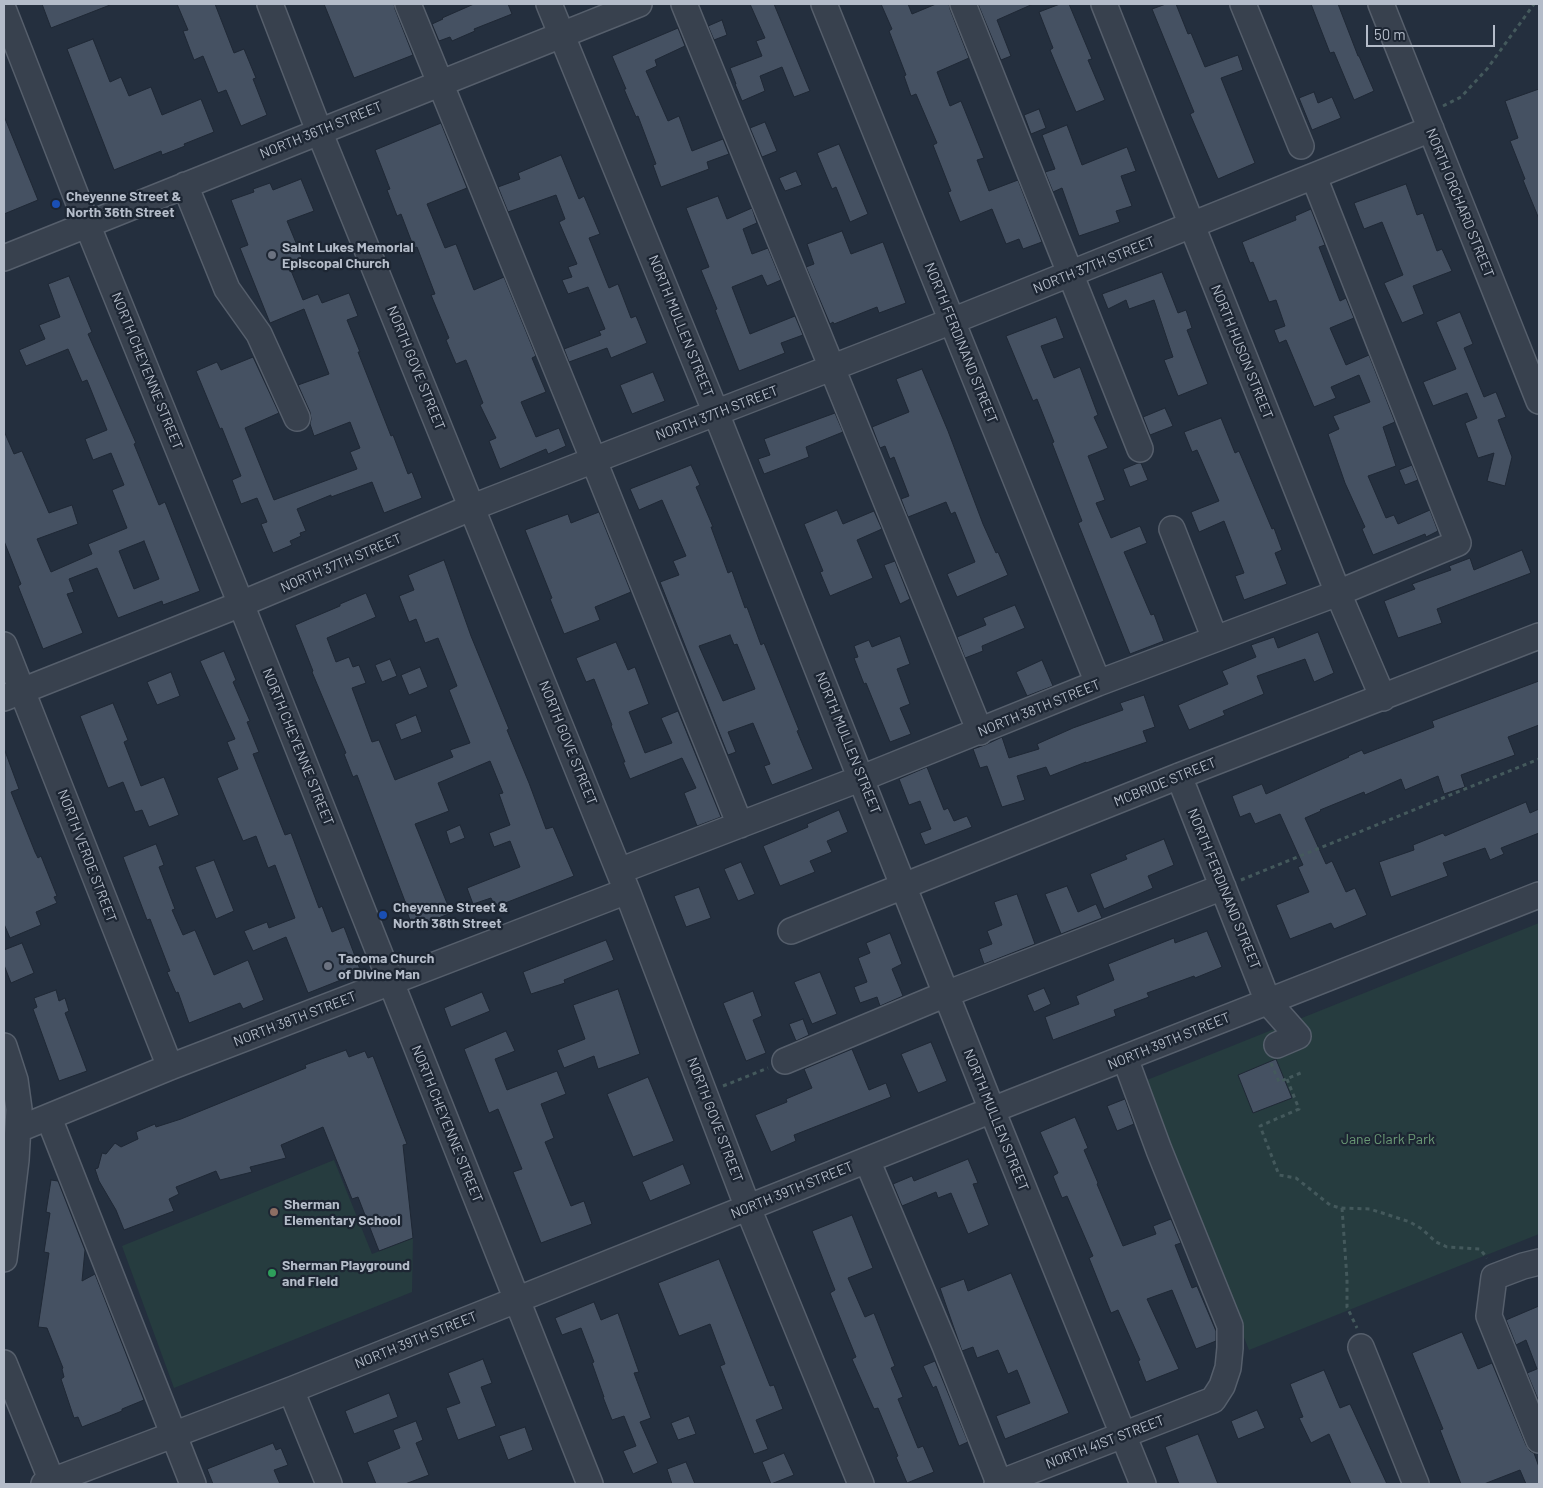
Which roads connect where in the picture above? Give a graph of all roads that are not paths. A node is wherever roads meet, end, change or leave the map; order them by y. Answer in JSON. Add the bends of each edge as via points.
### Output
{"nodes":[{"id":1,"x":270,"y":4,"type":"edge"},
{"id":2,"x":408,"y":4,"type":"edge"},
{"id":3,"x":549,"y":4,"type":"edge"},
{"id":4,"x":639,"y":4,"type":"edge"},
{"id":5,"x":684,"y":4,"type":"edge"},
{"id":6,"x":824,"y":4,"type":"edge"},
{"id":7,"x":963,"y":4,"type":"edge"},
{"id":8,"x":1104,"y":4,"type":"edge"},
{"id":9,"x":1243,"y":4,"type":"edge"},
{"id":10,"x":1380,"y":4,"type":"edge"},
{"id":11,"x":4,"y":11,"type":"edge"},
{"id":12,"x":562,"y":35,"type":"junction"},
{"id":13,"x":440,"y":83,"type":"junction"},
{"id":14,"x":1427,"y":121,"type":"junction"},
{"id":15,"x":319,"y":131,"type":"junction"},
{"id":16,"x":1301,"y":146,"type":"dead end"},
{"id":17,"x":1314,"y":177,"type":"junction"},
{"id":18,"x":185,"y":185,"type":"junction"},
{"id":19,"x":87,"y":224,"type":"junction"},
{"id":20,"x":1192,"y":226,"type":"junction"},
{"id":21,"x":4,"y":258,"type":"edge"},
{"id":22,"x":1072,"y":274,"type":"junction"},
{"id":23,"x":952,"y":321,"type":"junction"},
{"id":24,"x":831,"y":369,"type":"junction"},
{"id":25,"x":1539,"y":401,"type":"edge"},
{"id":26,"x":716,"y":413,"type":"junction"},
{"id":27,"x":297,"y":418,"type":"dead end"},
{"id":28,"x":1140,"y":449,"type":"dead end"},
{"id":29,"x":594,"y":461,"type":"junction"},
{"id":30,"x":473,"y":508,"type":"junction"},
{"id":31,"x":1172,"y":529,"type":"dead end"},
{"id":32,"x":1338,"y":593,"type":"junction"},
{"id":33,"x":241,"y":604,"type":"junction"},
{"id":34,"x":1539,"y":636,"type":"edge"},
{"id":35,"x":1215,"y":639,"type":"junction"},
{"id":36,"x":4,"y":645,"type":"edge"},
{"id":37,"x":1098,"y":683,"type":"junction"},
{"id":38,"x":13,"y":694,"type":"edge"},
{"id":39,"x":1383,"y":698,"type":"junction"},
{"id":40,"x":980,"y":732,"type":"junction"},
{"id":41,"x":1178,"y":776,"type":"junction"},
{"id":42,"x":862,"y":778,"type":"junction"},
{"id":43,"x":740,"y":825,"type":"junction"},
{"id":44,"x":623,"y":881,"type":"junction"},
{"id":45,"x":904,"y":887,"type":"junction"},
{"id":46,"x":1223,"y":887,"type":"junction"},
{"id":47,"x":1539,"y":894,"type":"edge"},
{"id":48,"x":791,"y":931,"type":"dead end"},
{"id":49,"x":390,"y":982,"type":"junction"},
{"id":50,"x":946,"y":994,"type":"junction"},
{"id":51,"x":1268,"y":1002,"type":"junction"},
{"id":52,"x":1276,"y":1045,"type":"dead end"},
{"id":53,"x":4,"y":1046,"type":"edge"},
{"id":54,"x":1125,"y":1058,"type":"junction"},
{"id":55,"x":785,"y":1061,"type":"road end"},
{"id":56,"x":170,"y":1067,"type":"junction"},
{"id":57,"x":992,"y":1110,"type":"junction"},
{"id":58,"x":49,"y":1118,"type":"junction"},
{"id":59,"x":20,"y":1130,"type":"junction"},
{"id":60,"x":867,"y":1160,"type":"junction"},
{"id":61,"x":748,"y":1208,"type":"junction"},
{"id":62,"x":4,"y":1259,"type":"edge"},
{"id":63,"x":1539,"y":1262,"type":"edge"},
{"id":64,"x":517,"y":1300,"type":"junction"},
{"id":65,"x":1362,"y":1347,"type":"road end"},
{"id":66,"x":4,"y":1364,"type":"edge"},
{"id":67,"x":291,"y":1390,"type":"junction"},
{"id":68,"x":1123,"y":1434,"type":"junction"},
{"id":69,"x":173,"y":1435,"type":"junction"},
{"id":70,"x":1539,"y":1440,"type":"edge"},
{"id":71,"x":50,"y":1483,"type":"edge"},
{"id":72,"x":193,"y":1484,"type":"edge"},
{"id":73,"x":329,"y":1484,"type":"edge"},
{"id":74,"x":590,"y":1484,"type":"edge"},
{"id":75,"x":861,"y":1484,"type":"edge"},
{"id":76,"x":998,"y":1484,"type":"edge"},
{"id":77,"x":1144,"y":1484,"type":"edge"},
{"id":78,"x":1416,"y":1484,"type":"edge"}],
"edges":[{"from":1,"to":15,"type":"street","name":"NORTH GOVE STREET"},
{"from":2,"to":13,"type":"street"},
{"from":3,"to":12,"type":"street","name":"NORTH MULLEN STREET"},
{"from":4,"to":12,"type":"street","name":"NORTH 36TH STREET"},
{"from":5,"to":24,"type":"street"},
{"from":6,"to":23,"type":"street","name":"NORTH FERDINAND STREET"},
{"from":7,"to":22,"type":"street"},
{"from":8,"to":20,"type":"street","name":"NORTH HUSON STREET"},
{"from":9,"to":16,"type":"street"},
{"from":10,"to":14,"type":"street","name":"NORTH ORCHARD STREET"},
{"from":11,"to":19,"type":"street","name":"NORTH CHEYENNE STREET"},
{"from":12,"to":13,"type":"street","name":"NORTH 36TH STREET"},
{"from":12,"to":26,"type":"street","name":"NORTH MULLEN STREET"},
{"from":13,"to":15,"type":"street","name":"NORTH 36TH STREET"},
{"from":13,"to":29,"type":"street"},
{"from":14,"to":17,"type":"street","name":"NORTH 37TH STREET"},
{"from":14,"to":25,"type":"street","name":"NORTH ORCHARD STREET"},
{"from":15,"to":18,"type":"street","name":"NORTH 36TH STREET"},
{"from":15,"to":30,"type":"street","name":"NORTH GOVE STREET"},
{"from":17,"to":20,"type":"street","name":"NORTH 37TH STREET"},
{"from":17,"to":32,"type":"street","name":"NORTH 38TH STREET","via":[[1458,543]]},
{"from":18,"to":19,"type":"street","name":"NORTH 36TH STREET"},
{"from":18,"to":27,"type":"street","via":[[226,289],[259,334]]},
{"from":19,"to":21,"type":"street","name":"NORTH 36TH STREET"},
{"from":19,"to":33,"type":"street","name":"NORTH CHEYENNE STREET"},
{"from":20,"to":22,"type":"street","name":"NORTH 37TH STREET"},
{"from":20,"to":32,"type":"street","name":"NORTH HUSON STREET"},
{"from":22,"to":23,"type":"street","name":"NORTH 37TH STREET"},
{"from":22,"to":28,"type":"street"},
{"from":23,"to":24,"type":"street","name":"NORTH 37TH STREET"},
{"from":23,"to":37,"type":"street","name":"NORTH FERDINAND STREET"},
{"from":24,"to":26,"type":"street","name":"NORTH 37TH STREET"},
{"from":24,"to":40,"type":"street"},
{"from":26,"to":29,"type":"street","name":"NORTH 37TH STREET"},
{"from":26,"to":42,"type":"street","name":"NORTH MULLEN STREET"},
{"from":29,"to":30,"type":"street","name":"NORTH 37TH STREET"},
{"from":29,"to":43,"type":"street"},
{"from":30,"to":33,"type":"street","name":"NORTH 37TH STREET"},
{"from":30,"to":44,"type":"street","name":"NORTH GOVE STREET"},
{"from":31,"to":35,"type":"street"},
{"from":32,"to":35,"type":"street","name":"NORTH 38TH STREET"},
{"from":32,"to":39,"type":"street","name":"NORTH HUSON STREET"},
{"from":33,"to":38,"type":"street","name":"NORTH 37TH STREET"},
{"from":33,"to":49,"type":"street","name":"NORTH CHEYENNE STREET"},
{"from":34,"to":39,"type":"street","name":"MCBRIDE STREET"},
{"from":35,"to":37,"type":"street","name":"NORTH 38TH STREET"},
{"from":36,"to":38,"type":"street","name":"NORTH VERDE STREET"},
{"from":37,"to":40,"type":"street","name":"NORTH 38TH STREET"},
{"from":38,"to":56,"type":"street","name":"NORTH VERDE STREET"},
{"from":39,"to":41,"type":"street","name":"MCBRIDE STREET"},
{"from":40,"to":42,"type":"street","name":"NORTH 38TH STREET"},
{"from":41,"to":45,"type":"street","name":"MCBRIDE STREET"},
{"from":41,"to":46,"type":"street","name":"NORTH FERDINAND STREET"},
{"from":42,"to":43,"type":"street","name":"NORTH 38TH STREET"},
{"from":42,"to":45,"type":"street","name":"NORTH MULLEN STREET"},
{"from":43,"to":44,"type":"street","name":"NORTH 38TH STREET"},
{"from":44,"to":49,"type":"street","name":"NORTH 38TH STREET"},
{"from":44,"to":61,"type":"street","name":"NORTH GOVE STREET"},
{"from":45,"to":48,"type":"street","name":"MCBRIDE STREET"},
{"from":45,"to":50,"type":"street","name":"NORTH MULLEN STREET"},
{"from":46,"to":50,"type":"street"},
{"from":46,"to":51,"type":"street","name":"NORTH FERDINAND STREET"},
{"from":47,"to":51,"type":"street","name":"NORTH 39TH STREET"},
{"from":49,"to":56,"type":"street","name":"NORTH 38TH STREET"},
{"from":49,"to":64,"type":"street","name":"NORTH CHEYENNE STREET"},
{"from":50,"to":55,"type":"street"},
{"from":50,"to":57,"type":"street","name":"NORTH MULLEN STREET"},
{"from":51,"to":52,"type":"street","via":[[1298,1036]]},
{"from":51,"to":54,"type":"street","name":"NORTH 39TH STREET"},
{"from":53,"to":59,"type":"street","via":[[16,1080]]},
{"from":54,"to":57,"type":"street","name":"NORTH 39TH STREET"},
{"from":54,"to":68,"type":"street","name":"NORTH 41ST STREET","via":[[1230,1326],[1230,1348],[1228,1368],[1213,1400]]},
{"from":56,"to":58,"type":"street","name":"NORTH 38TH STREET"},
{"from":57,"to":60,"type":"street","name":"NORTH 39TH STREET"},
{"from":57,"to":68,"type":"street","name":"NORTH MULLEN STREET"},
{"from":58,"to":59,"type":"street","name":"NORTH 38TH STREET"},
{"from":58,"to":69,"type":"street"},
{"from":59,"to":62,"type":"street"},
{"from":60,"to":61,"type":"street","name":"NORTH 39TH STREET"},
{"from":60,"to":76,"type":"street","via":[[945,1346]]},
{"from":61,"to":64,"type":"street","name":"NORTH 39TH STREET"},
{"from":61,"to":75,"type":"street","name":"NORTH GOVE STREET"},
{"from":63,"to":70,"type":"street","via":[[1497,1275],[1489,1316]]},
{"from":64,"to":67,"type":"street","name":"NORTH 39TH STREET"},
{"from":64,"to":74,"type":"street","name":"NORTH CHEYENNE STREET"},
{"from":65,"to":78,"type":"street"},
{"from":66,"to":71,"type":"street"},
{"from":67,"to":69,"type":"street","name":"NORTH 39TH STREET"},
{"from":67,"to":73,"type":"street"},
{"from":68,"to":76,"type":"street","name":"NORTH 41ST STREET"},
{"from":68,"to":77,"type":"street","name":"NORTH MULLEN STREET"},
{"from":69,"to":71,"type":"street","name":"NORTH 39TH STREET"},
{"from":69,"to":72,"type":"street"}]}
